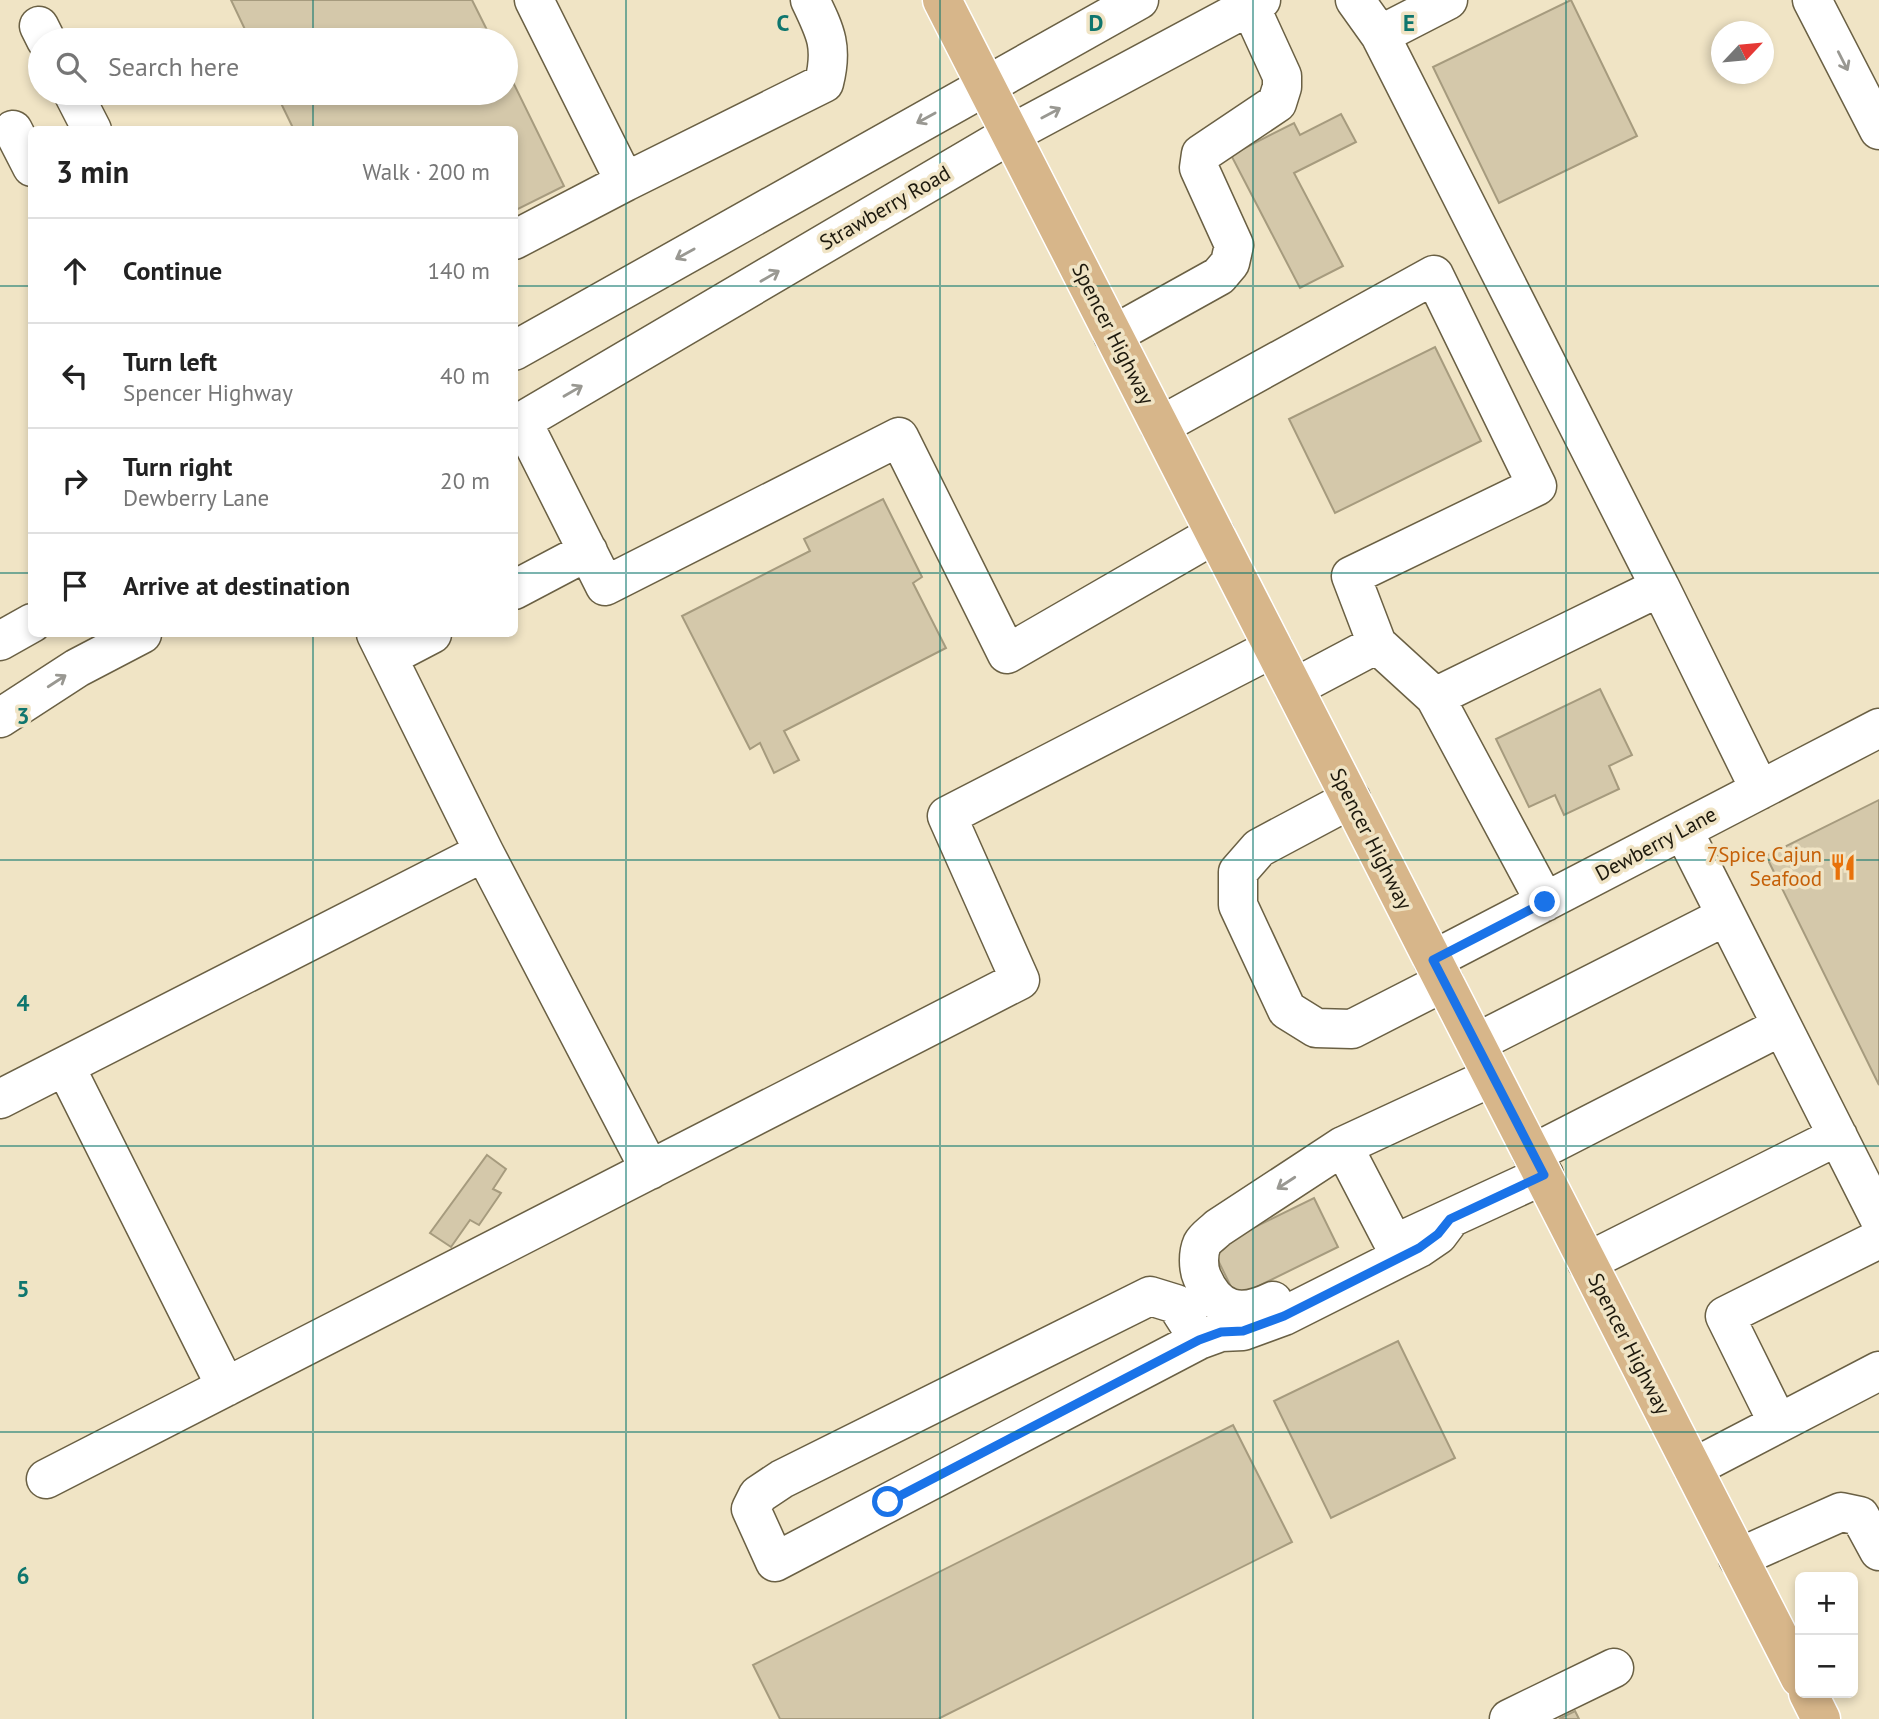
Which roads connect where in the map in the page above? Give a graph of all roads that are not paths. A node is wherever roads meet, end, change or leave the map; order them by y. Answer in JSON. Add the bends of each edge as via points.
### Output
{"nodes":[{"id":1,"x":534,"y":0,"type":"edge"},
{"id":2,"x":810,"y":0,"type":"edge"},
{"id":3,"x":943,"y":0,"type":"edge"},
{"id":4,"x":1139,"y":0,"type":"edge"},
{"id":5,"x":1355,"y":0,"type":"edge"},
{"id":6,"x":1448,"y":0,"type":"edge"},
{"id":7,"x":1812,"y":0,"type":"edge"},
{"id":8,"x":1256,"y":3,"type":"edge"},
{"id":9,"x":1380,"y":35,"type":"junction"},
{"id":10,"x":986,"y":85,"type":"junction"},
{"id":11,"x":79,"y":105,"type":"edge"},
{"id":12,"x":90,"y":126,"type":"edge"},
{"id":13,"x":13,"y":130,"type":"dead end"},
{"id":14,"x":1879,"y":130,"type":"edge"},
{"id":15,"x":1011,"y":134,"type":"junction"},
{"id":16,"x":28,"y":159,"type":"edge"},
{"id":17,"x":625,"y":183,"type":"junction"},
{"id":18,"x":518,"y":238,"type":"edge"},
{"id":19,"x":1114,"y":335,"type":"junction"},
{"id":20,"x":518,"y":349,"type":"edge"},
{"id":21,"x":518,"y":423,"type":"edge"},
{"id":22,"x":1160,"y":426,"type":"junction"},
{"id":23,"x":1215,"y":534,"type":"junction"},
{"id":24,"x":588,"y":551,"type":"junction"},
{"id":25,"x":1660,"y":587,"type":"junction"},
{"id":26,"x":518,"y":588,"type":"edge"},
{"id":27,"x":28,"y":625,"type":"edge"},
{"id":28,"x":136,"y":637,"type":"edge"},
{"id":29,"x":418,"y":637,"type":"edge"},
{"id":30,"x":0,"y":641,"type":"edge"},
{"id":31,"x":1377,"y":644,"type":"junction"},
{"id":32,"x":382,"y":645,"type":"edge"},
{"id":33,"x":1273,"y":648,"type":"junction"},
{"id":34,"x":1294,"y":688,"type":"junction"},
{"id":35,"x":1435,"y":697,"type":"junction"},
{"id":36,"x":0,"y":718,"type":"edge"},
{"id":37,"x":1879,"y":728,"type":"edge"},
{"id":38,"x":1760,"y":790,"type":"junction"},
{"id":39,"x":1351,"y":799,"type":"junction"},
{"id":40,"x":1682,"y":830,"type":"junction"},
{"id":41,"x":484,"y":852,"type":"junction"},
{"id":42,"x":1545,"y":902,"type":"junction"},
{"id":43,"x":1726,"y":916,"type":"junction"},
{"id":44,"x":1438,"y":971,"type":"junction"},
{"id":45,"x":1782,"y":1027,"type":"junction"},
{"id":46,"x":1484,"y":1060,"type":"junction"},
{"id":47,"x":65,"y":1066,"type":"junction"},
{"id":48,"x":0,"y":1099,"type":"edge"},
{"id":49,"x":1838,"y":1136,"type":"junction"},
{"id":50,"x":1343,"y":1146,"type":"junction"},
{"id":51,"x":1538,"y":1164,"type":"junction"},
{"id":52,"x":650,"y":1170,"type":"junction"},
{"id":53,"x":1879,"y":1218,"type":"edge"},
{"id":54,"x":1450,"y":1219,"type":"junction"},
{"id":55,"x":1879,"y":1238,"type":"edge"},
{"id":56,"x":1394,"y":1244,"type":"junction"},
{"id":57,"x":1587,"y":1262,"type":"junction"},
{"id":58,"x":1199,"y":1340,"type":"junction"},
{"id":59,"x":1879,"y":1371,"type":"edge"},
{"id":60,"x":226,"y":1387,"type":"junction"},
{"id":61,"x":1778,"y":1423,"type":"junction"},
{"id":62,"x":1693,"y":1468,"type":"junction"},
{"id":63,"x":46,"y":1479,"type":"dead end"},
{"id":64,"x":1879,"y":1551,"type":"edge"},
{"id":65,"x":1738,"y":1558,"type":"junction"},
{"id":66,"x":1614,"y":1668,"type":"dead end"},
{"id":67,"x":1795,"y":1668,"type":"edge"},
{"id":68,"x":1810,"y":1698,"type":"edge"},
{"id":69,"x":1509,"y":1719,"type":"edge"},
{"id":70,"x":1821,"y":1719,"type":"edge"}],
"edges":[{"from":1,"to":17,"type":"street"},
{"from":2,"to":17,"type":"street","via":[[824,29],[830,59],[824,83]]},
{"from":3,"to":10,"type":"main road","name":"Spencer Highway"},
{"from":4,"to":10,"type":"street"},
{"from":5,"to":9,"type":"street"},
{"from":6,"to":9,"type":"street"},
{"from":7,"to":14,"type":"street","one_way":true},
{"from":15,"to":8,"type":"street","name":"Strawberry Road","one_way":true},
{"from":8,"to":19,"type":"street","via":[[1282,76],[1278,103],[1201,154],[1199,168],[1234,245],[1230,263],[1219,276]]},
{"from":9,"to":25,"type":"street"},
{"from":10,"to":15,"type":"main road","name":"Spencer Highway"},
{"from":10,"to":20,"type":"street","one_way":true},
{"from":11,"to":12,"type":"street"},
{"from":13,"to":16,"type":"street"},
{"from":15,"to":19,"type":"main road","name":"Spencer Highway"},
{"from":21,"to":15,"type":"street","name":"Strawberry Road","one_way":true},
{"from":17,"to":18,"type":"street"},
{"from":19,"to":22,"type":"main road","name":"Spencer Highway"},
{"from":21,"to":24,"type":"street"},
{"from":22,"to":23,"type":"main road","name":"Spencer Highway"},
{"from":22,"to":31,"type":"street","via":[[1434,275],[1537,486],[1351,576]]},
{"from":23,"to":24,"type":"street","via":[[1007,654],[899,437],[605,586]]},
{"from":23,"to":33,"type":"main road","name":"Spencer Highway"},
{"from":24,"to":26,"type":"street"},
{"from":25,"to":35,"type":"street"},
{"from":25,"to":38,"type":"street"},
{"from":27,"to":30,"type":"street"},
{"from":36,"to":28,"type":"street","one_way":true,"via":[[77,668]]},
{"from":29,"to":32,"type":"street"},
{"from":31,"to":34,"type":"street"},
{"from":31,"to":35,"type":"street"},
{"from":32,"to":41,"type":"street"},
{"from":33,"to":34,"type":"main road","name":"Spencer Highway"},
{"from":33,"to":52,"type":"street","via":[[947,816],[1020,980]]},
{"from":34,"to":39,"type":"main road","name":"Spencer Highway"},
{"from":35,"to":42,"type":"street"},
{"from":37,"to":38,"type":"street","name":"Dewberry Lane"},
{"from":38,"to":40,"type":"street","name":"Dewberry Lane"},
{"from":39,"to":44,"type":"main road","name":"Spencer Highway"},
{"from":39,"to":44,"type":"street","name":"Dewberry Lane","via":[[1259,848],[1238,872],[1238,905],[1287,1010],[1316,1028],[1352,1029]]},
{"from":40,"to":42,"type":"street","name":"Dewberry Lane"},
{"from":40,"to":43,"type":"street"},
{"from":41,"to":47,"type":"street"},
{"from":41,"to":52,"type":"street"},
{"from":42,"to":44,"type":"street","name":"Dewberry Lane"},
{"from":43,"to":45,"type":"street"},
{"from":43,"to":46,"type":"street"},
{"from":44,"to":46,"type":"main road","name":"Spencer Highway"},
{"from":45,"to":49,"type":"street"},
{"from":45,"to":51,"type":"street"},
{"from":46,"to":50,"type":"street"},
{"from":46,"to":51,"type":"main road","name":"Spencer Highway"},
{"from":47,"to":48,"type":"street"},
{"from":47,"to":60,"type":"street"},
{"from":49,"to":53,"type":"street"},
{"from":49,"to":57,"type":"street"},
{"from":50,"to":56,"type":"street"},
{"from":50,"to":56,"type":"street","one_way":true,"via":[[1217,1228],[1202,1245],[1199,1269],[1206,1288],[1217,1303],[1245,1311]]},
{"from":51,"to":54,"type":"street"},
{"from":51,"to":57,"type":"main road","name":"Spencer Highway"},
{"from":52,"to":60,"type":"street"},
{"from":54,"to":56,"type":"street"},
{"from":54,"to":58,"type":"street","via":[[1419,1248],[1284,1316]]},
{"from":55,"to":61,"type":"street","via":[[1725,1316]]},
{"from":57,"to":62,"type":"main road","name":"Spencer Highway"},
{"from":58,"to":58,"type":"street","via":[[775,1562],[751,1509],[758,1495],[782,1479],[1150,1296],[1176,1304]]},
{"from":59,"to":61,"type":"street"},
{"from":60,"to":63,"type":"street"},
{"from":61,"to":62,"type":"street"},
{"from":62,"to":65,"type":"main road","name":"Spencer Highway"},
{"from":64,"to":65,"type":"street","via":[[1860,1516],[1842,1512]]},
{"from":65,"to":67,"type":"main road","name":"Spencer Highway"},
{"from":66,"to":69,"type":"street"},
{"from":68,"to":70,"type":"main road"}]}
